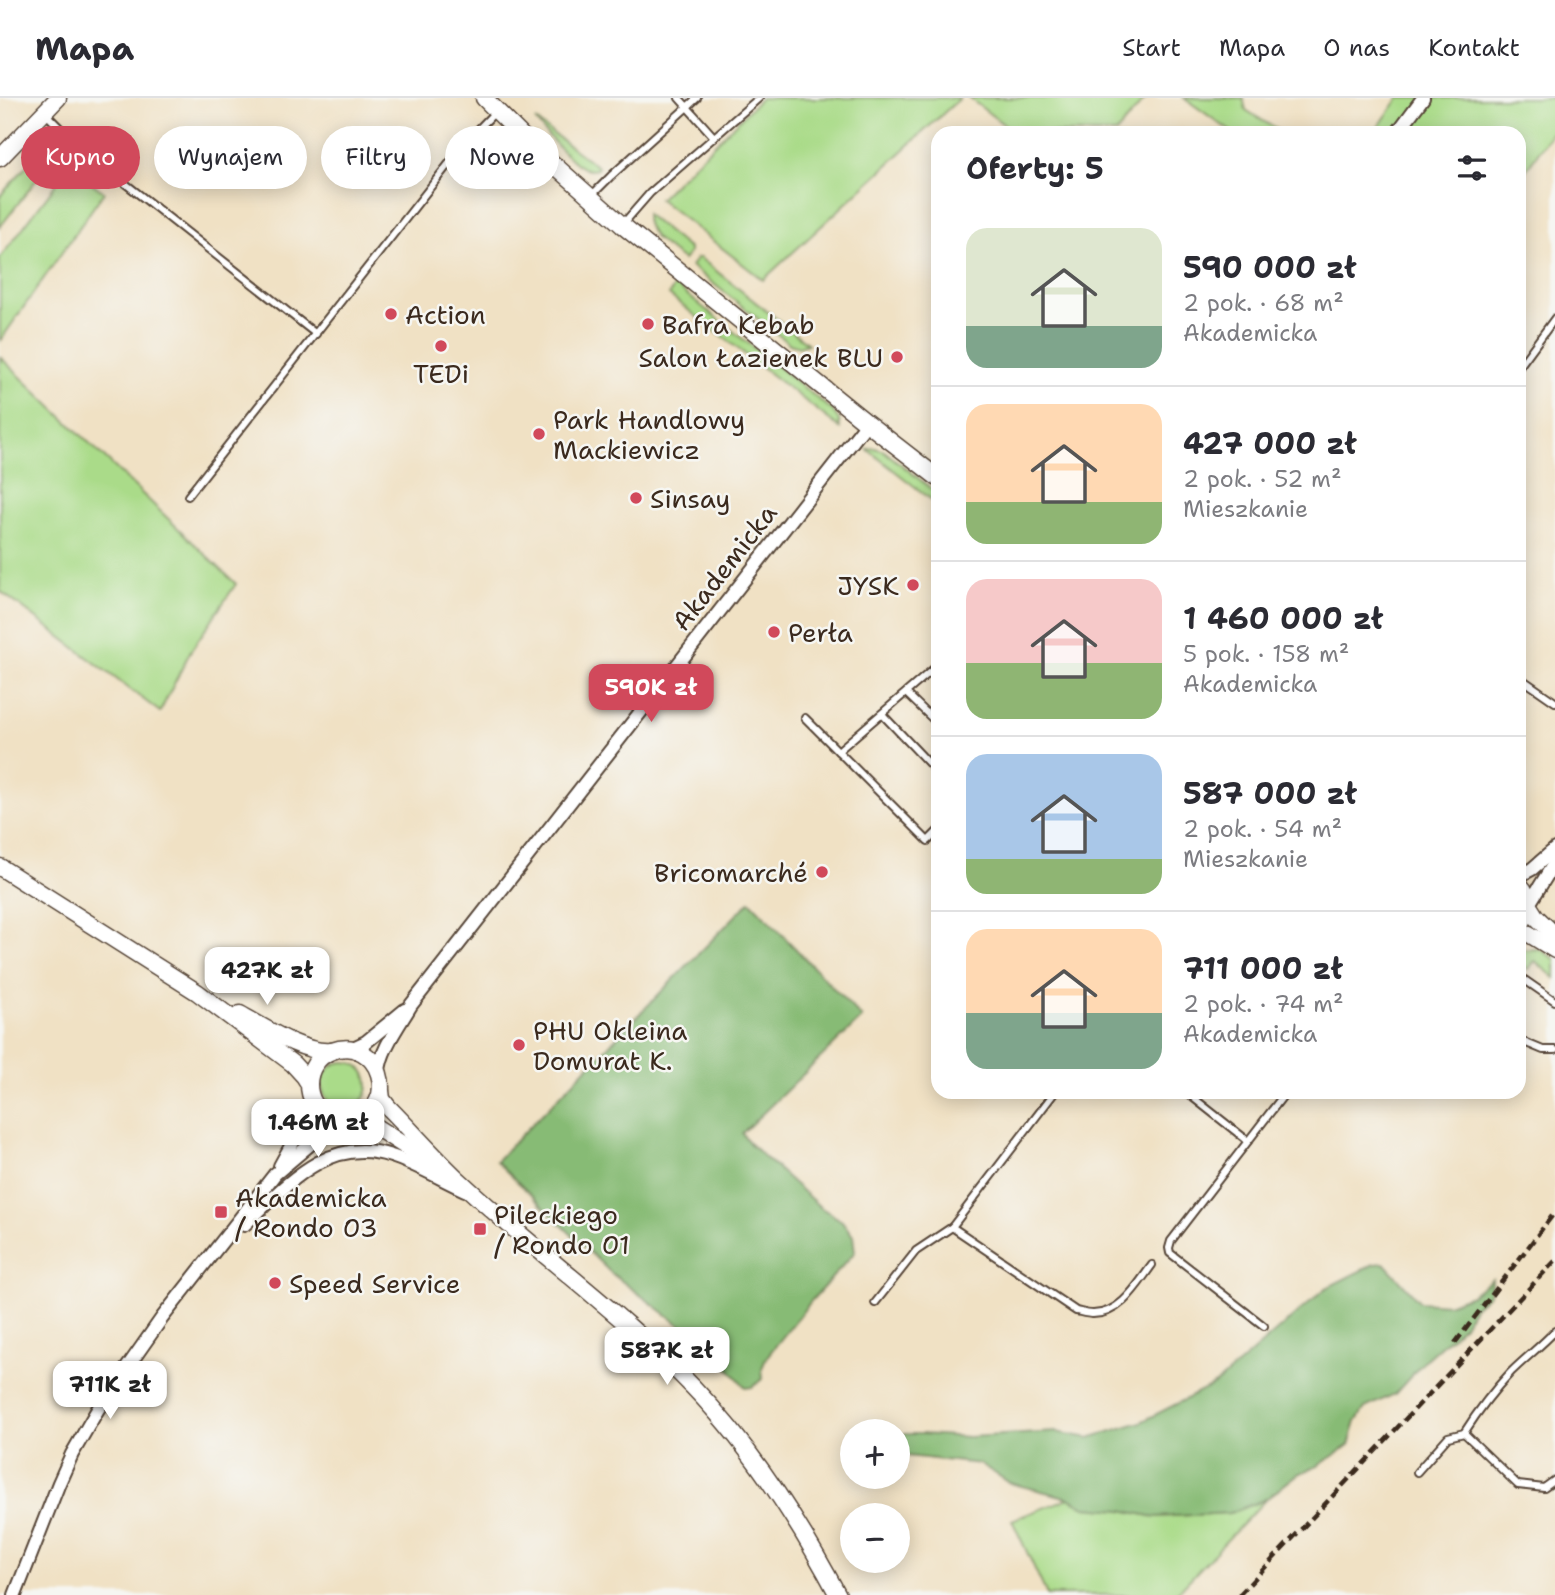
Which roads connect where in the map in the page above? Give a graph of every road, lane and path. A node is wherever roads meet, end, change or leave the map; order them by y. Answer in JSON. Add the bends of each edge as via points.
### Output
{"nodes":[{"id":1,"x":58,"y":98,"type":"edge"},
{"id":2,"x":484,"y":98,"type":"edge"},
{"id":3,"x":678,"y":98,"type":"edge"},
{"id":4,"x":697,"y":98,"type":"edge"},
{"id":5,"x":759,"y":98,"type":"edge"},
{"id":6,"x":1423,"y":98,"type":"edge"},
{"id":7,"x":687,"y":107,"type":"junction"},
{"id":8,"x":44,"y":111,"type":"junction"},
{"id":9,"x":497,"y":111,"type":"junction"},
{"id":10,"x":1402,"y":126,"type":"edge"},
{"id":11,"x":714,"y":137,"type":"junction"},
{"id":12,"x":0,"y":158,"type":"edge"},
{"id":13,"x":589,"y":198,"type":"junction"},
{"id":14,"x":622,"y":225,"type":"junction"},
{"id":15,"x":1555,"y":318,"type":"edge"},
{"id":16,"x":316,"y":334,"type":"junction"},
{"id":17,"x":1526,"y":357,"type":"edge"},
{"id":18,"x":867,"y":423,"type":"junction"},
{"id":19,"x":931,"y":471,"type":"edge"},
{"id":20,"x":188,"y":496,"type":"dead end"},
{"id":21,"x":931,"y":671,"type":"edge"},
{"id":22,"x":1526,"y":682,"type":"edge"},
{"id":23,"x":906,"y":693,"type":"junction"},
{"id":24,"x":1555,"y":702,"type":"edge"},
{"id":25,"x":882,"y":714,"type":"junction"},
{"id":26,"x":931,"y":717,"type":"edge"},
{"id":27,"x":805,"y":718,"type":"dead end"},
{"id":28,"x":838,"y":751,"type":"junction"},
{"id":29,"x":931,"y":766,"type":"edge"},
{"id":30,"x":931,"y":838,"type":"edge"},
{"id":31,"x":1555,"y":849,"type":"edge"},
{"id":32,"x":1555,"y":862,"type":"edge"},
{"id":33,"x":0,"y":867,"type":"edge"},
{"id":34,"x":1526,"y":872,"type":"edge"},
{"id":35,"x":1526,"y":894,"type":"edge"},
{"id":36,"x":1529,"y":905,"type":"junction"},
{"id":37,"x":1526,"y":916,"type":"edge"},
{"id":38,"x":1526,"y":932,"type":"edge"},
{"id":39,"x":1555,"y":935,"type":"edge"},
{"id":40,"x":1555,"y":950,"type":"edge"},
{"id":41,"x":1526,"y":981,"type":"edge"},
{"id":42,"x":197,"y":992,"type":"junction"},
{"id":43,"x":1555,"y":1001,"type":"edge"},
{"id":44,"x":411,"y":1005,"type":"junction"},
{"id":45,"x":1526,"y":1043,"type":"edge"},
{"id":46,"x":351,"y":1049,"type":"junction"},
{"id":47,"x":1555,"y":1050,"type":"edge"},
{"id":48,"x":331,"y":1051,"type":"junction"},
{"id":49,"x":379,"y":1073,"type":"junction"},
{"id":50,"x":310,"y":1091,"type":"junction"},
{"id":51,"x":381,"y":1091,"type":"junction"},
{"id":52,"x":1050,"y":1099,"type":"edge"},
{"id":53,"x":1195,"y":1099,"type":"edge"},
{"id":54,"x":1281,"y":1099,"type":"edge"},
{"id":55,"x":351,"y":1121,"type":"junction"},
{"id":56,"x":1248,"y":1141,"type":"junction"},
{"id":57,"x":275,"y":1174,"type":"junction"},
{"id":58,"x":461,"y":1182,"type":"junction"},
{"id":59,"x":478,"y":1197,"type":"junction"},
{"id":60,"x":952,"y":1227,"type":"junction"},
{"id":61,"x":215,"y":1252,"type":"junction"},
{"id":62,"x":1152,"y":1265,"type":"dead end"},
{"id":63,"x":875,"y":1303,"type":"dead end"},
{"id":64,"x":1264,"y":1326,"type":"dead end"},
{"id":65,"x":1555,"y":1331,"type":"edge"},
{"id":66,"x":1464,"y":1433,"type":"junction"},
{"id":67,"x":1417,"y":1472,"type":"dead end"},
{"id":68,"x":1555,"y":1480,"type":"edge"},
{"id":69,"x":15,"y":1595,"type":"edge"},
{"id":70,"x":838,"y":1595,"type":"edge"}],
"edges":[{"from":1,"to":8,"type":"street"},
{"from":2,"to":9,"type":"street"},
{"from":3,"to":7,"type":"lane"},
{"from":4,"to":7,"type":"lane"},
{"from":5,"to":11,"type":"lane"},
{"from":6,"to":10,"type":"street"},
{"from":7,"to":11,"type":"lane"},
{"from":7,"to":13,"type":"lane"},
{"from":8,"to":12,"type":"street"},
{"from":8,"to":16,"type":"lane","via":[[79,147]]},
{"from":9,"to":13,"type":"street"},
{"from":9,"to":16,"type":"lane","via":[[466,143]]},
{"from":11,"to":14,"type":"lane","via":[[650,192]]},
{"from":13,"to":14,"type":"street"},
{"from":14,"to":18,"type":"street"},
{"from":15,"to":17,"type":"lane"},
{"from":16,"to":20,"type":"lane"},
{"from":18,"to":19,"type":"street"},
{"from":18,"to":44,"type":"street","name":"Akademicka"},
{"from":21,"to":23,"type":"lane"},
{"from":22,"to":24,"type":"lane"},
{"from":23,"to":25,"type":"lane"},
{"from":23,"to":26,"type":"lane"},
{"from":25,"to":28,"type":"lane"},
{"from":25,"to":29,"type":"lane"},
{"from":27,"to":28,"type":"lane"},
{"from":28,"to":30,"type":"lane","via":[[928,841]]},
{"from":31,"to":34,"type":"street"},
{"from":32,"to":36,"type":"street"},
{"from":33,"to":42,"type":"street"},
{"from":35,"to":36,"type":"street"},
{"from":36,"to":37,"type":"street"},
{"from":36,"to":39,"type":"street"},
{"from":38,"to":40,"type":"street"},
{"from":41,"to":43,"type":"lane"},
{"from":42,"to":48,"type":"street","via":[[309,1049]]},
{"from":42,"to":50,"type":"street","via":[[293,1064]]},
{"from":44,"to":46,"type":"street","name":"Akademicka"},
{"from":44,"to":49,"type":"street","name":"Akademicka","via":[[384,1053]]},
{"from":45,"to":47,"type":"lane"},
{"from":46,"to":48,"type":"street"},
{"from":46,"to":49,"type":"street","via":[[369,1058]]},
{"from":48,"to":50,"type":"street","via":[[314,1066]]},
{"from":49,"to":51,"type":"street"},
{"from":50,"to":55,"type":"street","via":[[317,1108],[328,1117]]},
{"from":50,"to":57,"type":"street","via":[[309,1113]]},
{"from":51,"to":55,"type":"street","via":[[371,1111]]},
{"from":51,"to":58,"type":"street","via":[[388,1107]]},
{"from":52,"to":60,"type":"lane"},
{"from":53,"to":56,"type":"lane"},
{"from":54,"to":56,"type":"lane"},
{"from":55,"to":57,"type":"street","via":[[333,1126]]},
{"from":55,"to":58,"type":"street","via":[[373,1125]]},
{"from":56,"to":64,"type":"lane","via":[[1169,1248]]},
{"from":57,"to":61,"type":"street"},
{"from":58,"to":59,"type":"street"},
{"from":59,"to":61,"type":"street","via":[[392,1156],[344,1152],[325,1158],[291,1181]]},
{"from":59,"to":70,"type":"street","via":[[693,1387],[770,1482]]},
{"from":60,"to":62,"type":"lane","via":[[1076,1311],[1086,1313],[1122,1304]]},
{"from":60,"to":63,"type":"lane","via":[[916,1251]]},
{"from":61,"to":69,"type":"street","via":[[162,1318],[87,1427],[59,1483]]},
{"from":65,"to":66,"type":"lane","via":[[1513,1370]]},
{"from":66,"to":67,"type":"lane","via":[[1448,1437]]},
{"from":66,"to":68,"type":"lane","via":[[1518,1485],[1544,1488]]}]}
